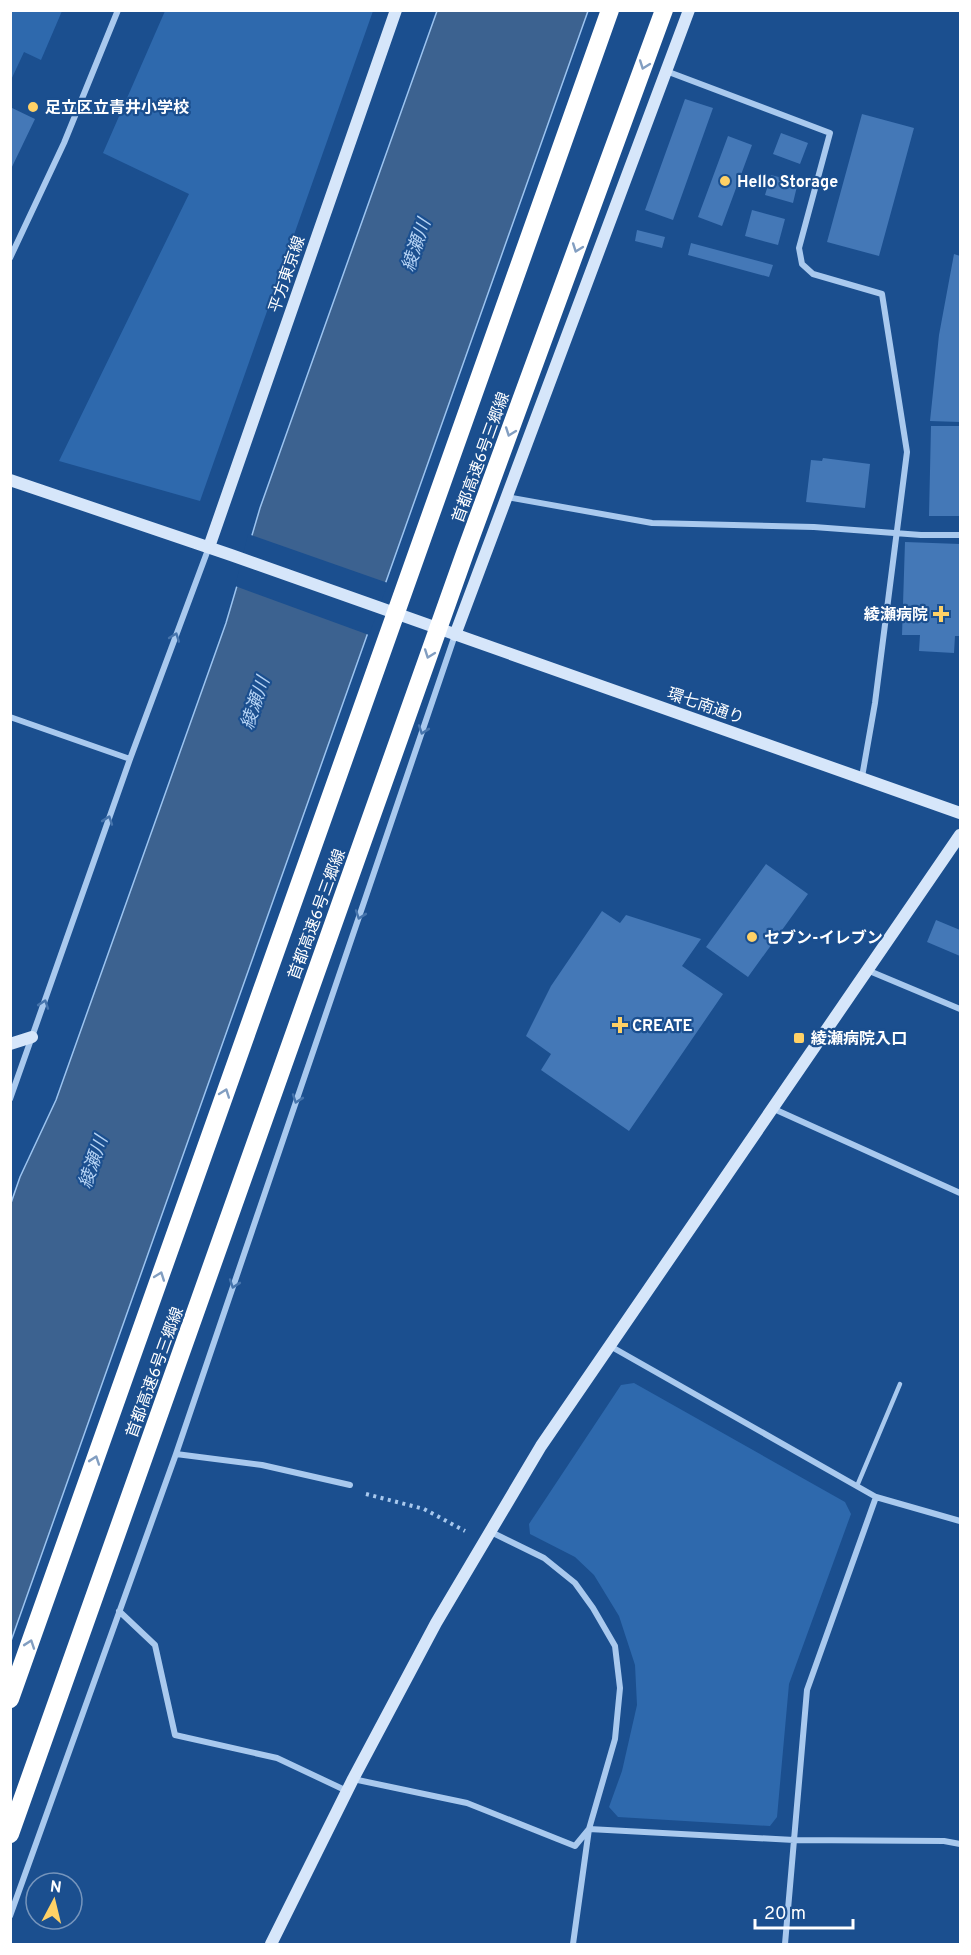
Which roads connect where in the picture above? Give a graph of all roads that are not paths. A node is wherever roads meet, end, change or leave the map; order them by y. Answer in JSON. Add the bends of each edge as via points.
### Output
{"nodes":[{"id":1,"x":118,"y":10,"type":"edge"},
{"id":2,"x":396,"y":10,"type":"edge"},
{"id":3,"x":610,"y":10,"type":"edge"},
{"id":4,"x":664,"y":10,"type":"edge"},
{"id":5,"x":689,"y":10,"type":"edge"},
{"id":6,"x":666,"y":71,"type":"junction"},
{"id":7,"x":10,"y":258,"type":"edge"},
{"id":8,"x":10,"y":480,"type":"edge"},
{"id":9,"x":507,"y":497,"type":"junction"},
{"id":10,"x":897,"y":532,"type":"junction"},
{"id":11,"x":960,"y":535,"type":"edge"},
{"id":12,"x":209,"y":547,"type":"junction"},
{"id":13,"x":455,"y":635,"type":"junction"},
{"id":14,"x":10,"y":717,"type":"edge"},
{"id":15,"x":130,"y":759,"type":"junction"},
{"id":16,"x":862,"y":777,"type":"junction"},
{"id":17,"x":960,"y":813,"type":"edge"},
{"id":18,"x":960,"y":835,"type":"edge"},
{"id":19,"x":867,"y":970,"type":"junction"},
{"id":20,"x":960,"y":1009,"type":"edge"},
{"id":21,"x":32,"y":1037,"type":"junction"},
{"id":22,"x":10,"y":1044,"type":"edge"},
{"id":23,"x":10,"y":1099,"type":"edge"},
{"id":24,"x":774,"y":1109,"type":"junction"},
{"id":25,"x":960,"y":1192,"type":"edge"},
{"id":26,"x":610,"y":1346,"type":"junction"},
{"id":27,"x":900,"y":1384,"type":"dead end"},
{"id":28,"x":176,"y":1454,"type":"junction"},
{"id":29,"x":350,"y":1485,"type":"road end"},
{"id":30,"x":857,"y":1486,"type":"junction"},
{"id":31,"x":876,"y":1497,"type":"junction"},
{"id":32,"x":960,"y":1521,"type":"edge"},
{"id":33,"x":487,"y":1537,"type":"junction"},
{"id":34,"x":119,"y":1611,"type":"junction"},
{"id":35,"x":10,"y":1699,"type":"edge"},
{"id":36,"x":350,"y":1785,"type":"junction"},
{"id":37,"x":590,"y":1829,"type":"junction"},
{"id":38,"x":10,"y":1834,"type":"edge"},
{"id":39,"x":794,"y":1840,"type":"junction"},
{"id":40,"x":960,"y":1844,"type":"edge"},
{"id":41,"x":10,"y":1916,"type":"edge"},
{"id":42,"x":271,"y":1944,"type":"edge"},
{"id":43,"x":573,"y":1944,"type":"edge"},
{"id":44,"x":785,"y":1944,"type":"edge"}],
"edges":[{"from":1,"to":7,"type":"street","via":[[64,142]]},
{"from":2,"to":12,"type":"street","name":"平方東京線"},
{"from":35,"to":3,"type":"highway","name":"首都高速6号三郷線","one_way":true,"bridge":true},
{"from":4,"to":38,"type":"highway","name":"首都高速6号三郷線","one_way":true,"bridge":true,"via":[[457,576]]},
{"from":5,"to":6,"type":"street"},
{"from":6,"to":9,"type":"street"},
{"from":6,"to":10,"type":"street","via":[[830,133],[800,256],[802,264],[813,274],[882,294],[907,452]]},
{"from":8,"to":12,"type":"street","name":"環七南通り"},
{"from":9,"to":10,"type":"street","via":[[652,523]]},
{"from":9,"to":13,"type":"street"},
{"from":10,"to":11,"type":"street"},
{"from":10,"to":16,"type":"street"},
{"from":12,"to":13,"type":"street","name":"環七南通り","bridge":true},
{"from":15,"to":12,"type":"street","one_way":true},
{"from":13,"to":16,"type":"street","name":"環七南通り"},
{"from":13,"to":28,"type":"street","one_way":true},
{"from":14,"to":15,"type":"street"},
{"from":21,"to":15,"type":"street","one_way":true},
{"from":16,"to":17,"type":"street","name":"環七南通り"},
{"from":18,"to":19,"type":"street"},
{"from":19,"to":20,"type":"street"},
{"from":19,"to":24,"type":"street"},
{"from":21,"to":22,"type":"street"},
{"from":21,"to":23,"type":"street"},
{"from":24,"to":25,"type":"street"},
{"from":24,"to":26,"type":"street"},
{"from":26,"to":30,"type":"street"},
{"from":26,"to":33,"type":"street","via":[[541,1446]]},
{"from":27,"to":30,"type":"lane"},
{"from":28,"to":29,"type":"street","via":[[262,1465]]},
{"from":28,"to":34,"type":"street"},
{"from":30,"to":31,"type":"street"},
{"from":31,"to":32,"type":"street"},
{"from":31,"to":39,"type":"street","via":[[807,1690]]},
{"from":33,"to":36,"type":"street","via":[[436,1623]]},
{"from":33,"to":37,"type":"street","via":[[544,1558],[575,1583],[615,1647],[620,1688],[615,1739]]},
{"from":34,"to":36,"type":"street","via":[[155,1645],[176,1735],[277,1758]]},
{"from":34,"to":41,"type":"street"},
{"from":36,"to":37,"type":"street","via":[[467,1803],[574,1845]]},
{"from":36,"to":42,"type":"street"},
{"from":37,"to":39,"type":"street"},
{"from":37,"to":43,"type":"street"},
{"from":39,"to":40,"type":"street"},
{"from":39,"to":44,"type":"street"}]}
